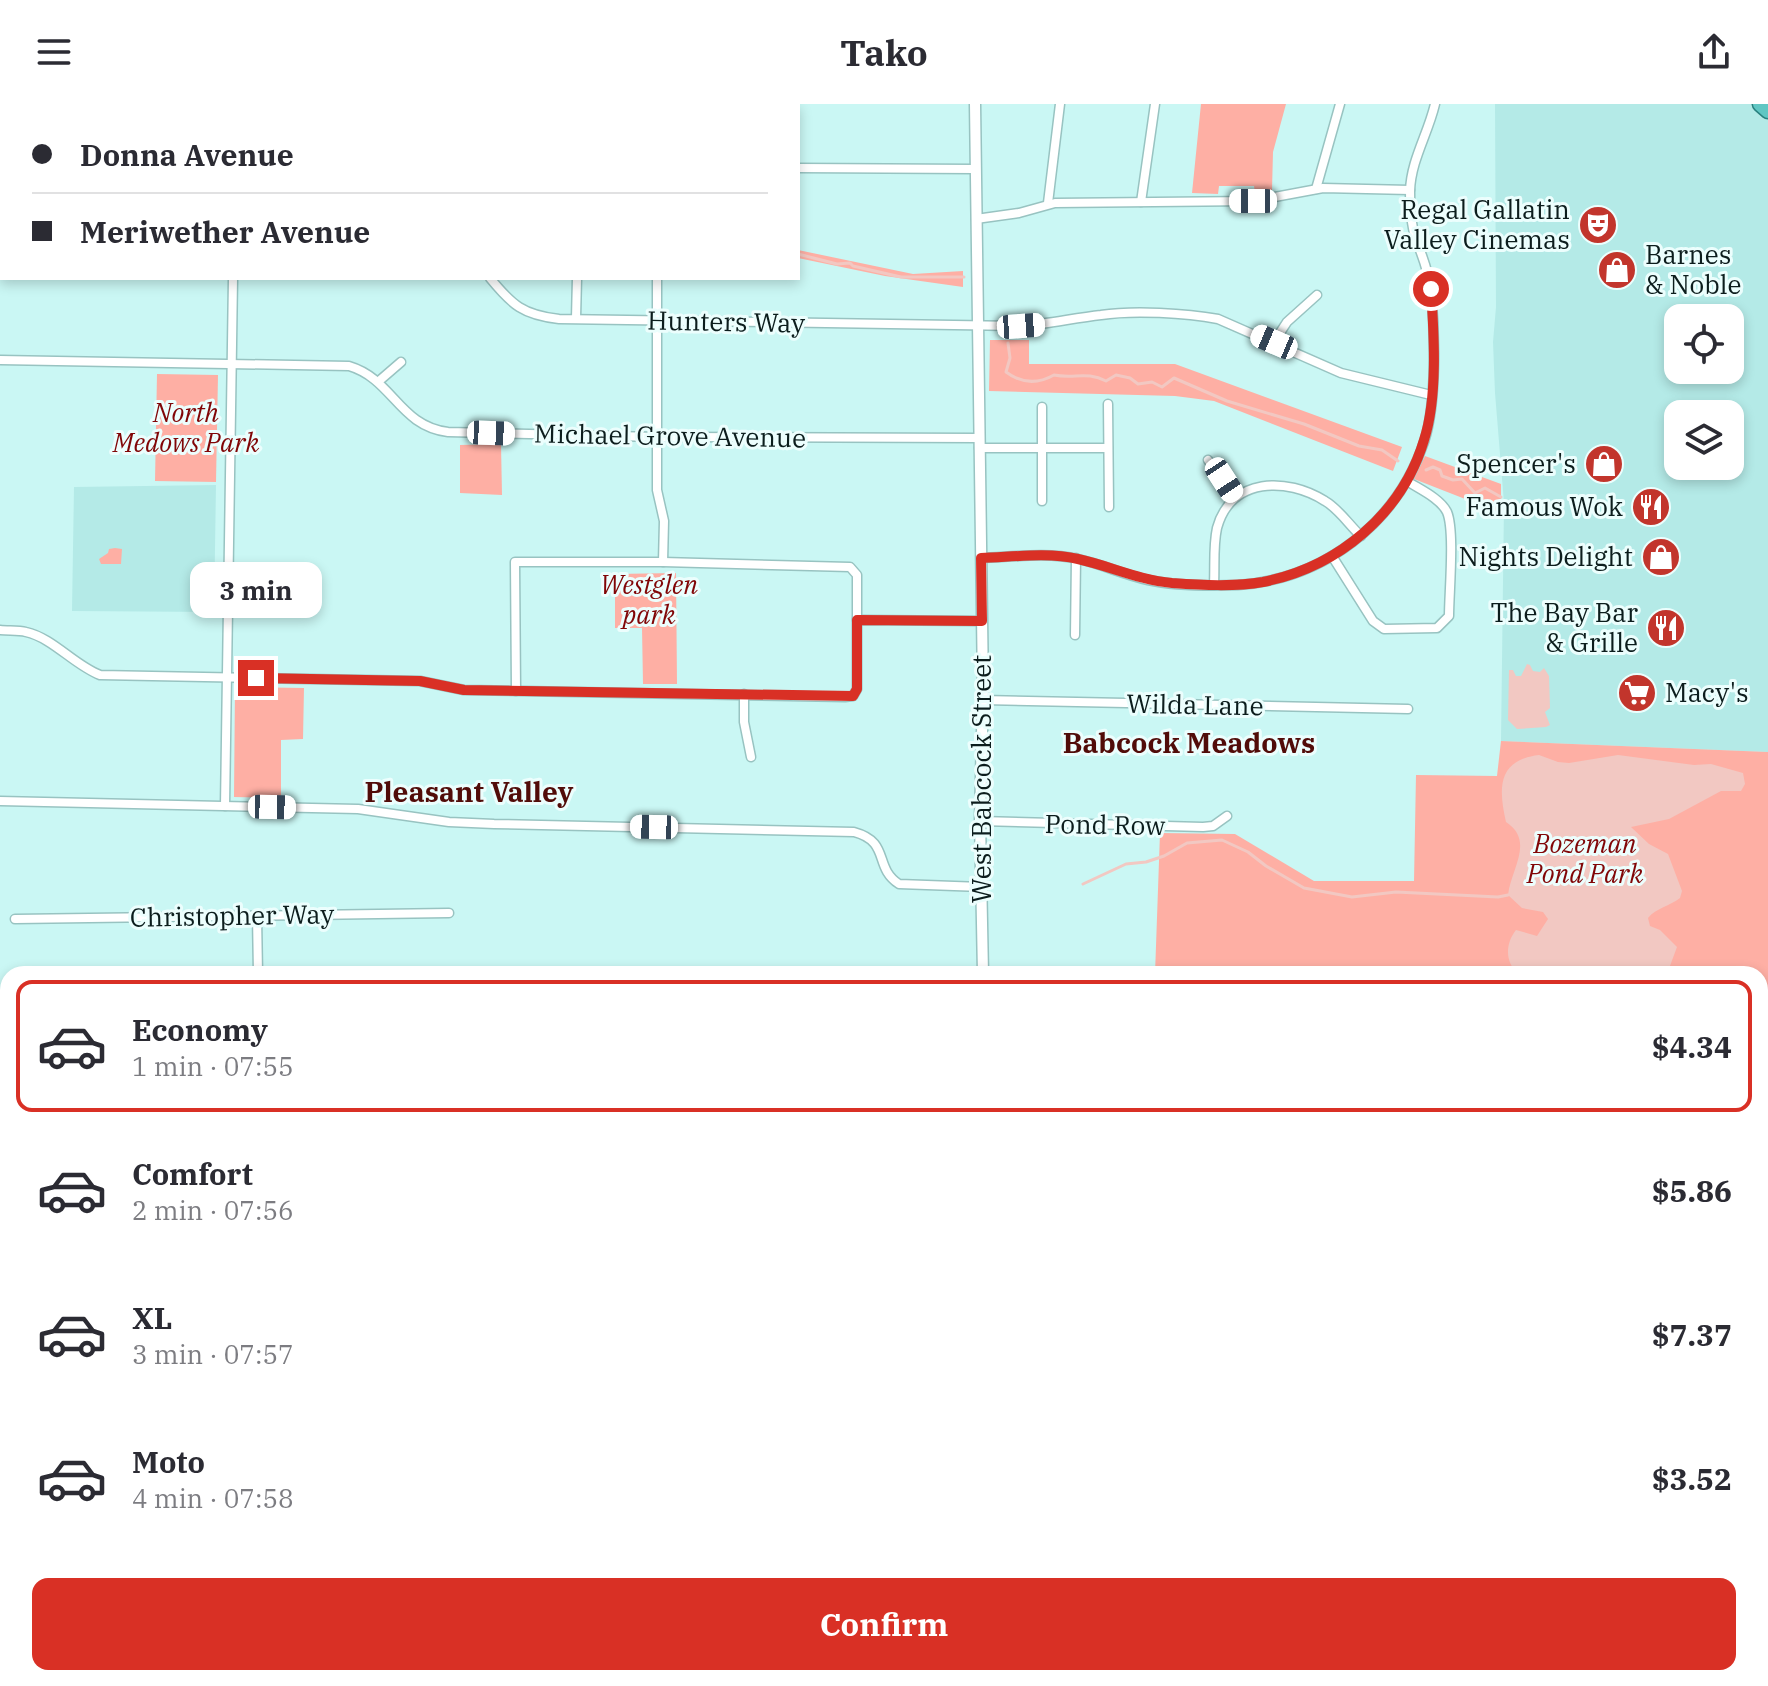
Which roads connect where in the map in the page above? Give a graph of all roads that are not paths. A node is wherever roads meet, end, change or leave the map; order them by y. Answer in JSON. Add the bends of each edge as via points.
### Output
{"nodes":[{"id":1,"x":975,"y":104,"type":"edge"},
{"id":2,"x":1060,"y":104,"type":"edge"},
{"id":3,"x":1155,"y":104,"type":"edge"},
{"id":4,"x":1340,"y":104,"type":"edge"},
{"id":5,"x":1435,"y":104,"type":"edge"},
{"id":6,"x":1760,"y":104,"type":"edge"},
{"id":7,"x":1768,"y":111,"type":"edge"},
{"id":8,"x":800,"y":168,"type":"edge"},
{"id":9,"x":975,"y":169,"type":"junction"},
{"id":10,"x":1316,"y":189,"type":"junction"},
{"id":11,"x":1410,"y":190,"type":"junction"},
{"id":12,"x":1141,"y":202,"type":"junction"},
{"id":13,"x":1048,"y":203,"type":"junction"},
{"id":14,"x":976,"y":219,"type":"junction"},
{"id":15,"x":233,"y":280,"type":"edge"},
{"id":16,"x":492,"y":280,"type":"edge"},
{"id":17,"x":577,"y":280,"type":"edge"},
{"id":18,"x":657,"y":280,"type":"edge"},
{"id":19,"x":1317,"y":295,"type":"dead end"},
{"id":20,"x":576,"y":318,"type":"junction"},
{"id":21,"x":657,"y":321,"type":"junction"},
{"id":22,"x":977,"y":326,"type":"junction"},
{"id":23,"x":1274,"y":342,"type":"junction"},
{"id":24,"x":0,"y":360,"type":"edge"},
{"id":25,"x":401,"y":362,"type":"dead end"},
{"id":26,"x":230,"y":364,"type":"junction"},
{"id":27,"x":379,"y":381,"type":"junction"},
{"id":28,"x":1431,"y":395,"type":"junction"},
{"id":29,"x":1108,"y":404,"type":"dead end"},
{"id":30,"x":1042,"y":407,"type":"dead end"},
{"id":31,"x":657,"y":437,"type":"junction"},
{"id":32,"x":979,"y":443,"type":"junction"},
{"id":33,"x":1042,"y":448,"type":"junction"},
{"id":34,"x":1108,"y":448,"type":"junction"},
{"id":35,"x":1208,"y":460,"type":"dead end"},
{"id":36,"x":1407,"y":481,"type":"junction"},
{"id":37,"x":1235,"y":497,"type":"junction"},
{"id":38,"x":1042,"y":501,"type":"dead end"},
{"id":39,"x":1109,"y":507,"type":"dead end"},
{"id":40,"x":1361,"y":536,"type":"junction"},
{"id":41,"x":1332,"y":556,"type":"junction"},
{"id":42,"x":981,"y":558,"type":"junction"},
{"id":43,"x":1076,"y":558,"type":"junction"},
{"id":44,"x":663,"y":562,"type":"junction"},
{"id":45,"x":1214,"y":584,"type":"junction"},
{"id":46,"x":857,"y":620,"type":"junction"},
{"id":47,"x":982,"y":621,"type":"junction"},
{"id":48,"x":0,"y":630,"type":"edge"},
{"id":49,"x":1075,"y":635,"type":"dead end"},
{"id":50,"x":226,"y":677,"type":"junction"},
{"id":51,"x":516,"y":691,"type":"junction"},
{"id":52,"x":744,"y":694,"type":"junction"},
{"id":53,"x":983,"y":700,"type":"junction"},
{"id":54,"x":1408,"y":709,"type":"dead end"},
{"id":55,"x":751,"y":757,"type":"dead end"},
{"id":56,"x":0,"y":801,"type":"edge"},
{"id":57,"x":225,"y":806,"type":"junction"},
{"id":58,"x":1227,"y":816,"type":"dead end"},
{"id":59,"x":980,"y":821,"type":"junction"},
{"id":60,"x":982,"y":887,"type":"junction"},
{"id":61,"x":449,"y":913,"type":"dead end"},
{"id":62,"x":257,"y":916,"type":"junction"},
{"id":63,"x":15,"y":919,"type":"dead end"},
{"id":64,"x":258,"y":966,"type":"edge"},
{"id":65,"x":983,"y":966,"type":"edge"}],
"edges":[{"from":1,"to":9,"type":"street","name":"West Babcock Street"},
{"from":2,"to":13,"type":"street"},
{"from":3,"to":12,"type":"street"},
{"from":4,"to":10,"type":"street"},
{"from":5,"to":11,"type":"street"},
{"from":6,"to":7,"type":"highway"},
{"from":8,"to":9,"type":"street"},
{"from":9,"to":14,"type":"street","name":"West Babcock Street"},
{"from":10,"to":11,"type":"street"},
{"from":10,"to":12,"type":"street","via":[[1253,201]]},
{"from":11,"to":28,"type":"street","via":[[1414,232],[1431,289]]},
{"from":12,"to":13,"type":"street"},
{"from":13,"to":14,"type":"street"},
{"from":14,"to":22,"type":"street","name":"West Babcock Street"},
{"from":15,"to":26,"type":"street"},
{"from":16,"to":20,"type":"street","name":"Hunters Way","via":[[507,299],[530,314]]},
{"from":17,"to":20,"type":"street"},
{"from":18,"to":21,"type":"street"},
{"from":19,"to":23,"type":"street"},
{"from":20,"to":21,"type":"street","name":"Hunters Way"},
{"from":21,"to":22,"type":"street","name":"Hunters Way"},
{"from":21,"to":31,"type":"street"},
{"from":22,"to":23,"type":"street","name":"Hunters Way","via":[[1048,324],[1104,314],[1198,315]]},
{"from":22,"to":32,"type":"street","name":"West Babcock Street"},
{"from":23,"to":28,"type":"street","name":"Hunters Way","via":[[1341,373]]},
{"from":24,"to":26,"type":"street","name":"Michael Grove Avenue"},
{"from":25,"to":27,"type":"street"},
{"from":26,"to":27,"type":"street","name":"Michael Grove Avenue","via":[[340,365]]},
{"from":26,"to":50,"type":"street"},
{"from":27,"to":31,"type":"street","name":"Michael Grove Avenue","via":[[419,424],[436,430]]},
{"from":28,"to":36,"type":"street","via":[[1424,442]]},
{"from":29,"to":34,"type":"street"},
{"from":30,"to":33,"type":"street"},
{"from":31,"to":32,"type":"street","name":"Michael Grove Avenue"},
{"from":31,"to":44,"type":"street"},
{"from":32,"to":33,"type":"street","name":"Michael Grove Avenue"},
{"from":32,"to":42,"type":"street","name":"West Babcock Street"},
{"from":33,"to":34,"type":"street","name":"Michael Grove Avenue"},
{"from":33,"to":38,"type":"street"},
{"from":34,"to":39,"type":"street"},
{"from":35,"to":37,"type":"street"},
{"from":36,"to":40,"type":"street"},
{"from":36,"to":41,"type":"street","via":[[1447,513],[1449,616],[1437,628],[1384,629],[1373,621]]},
{"from":37,"to":40,"type":"street","via":[[1260,485],[1290,486],[1326,501]]},
{"from":37,"to":45,"type":"street","via":[[1216,531]]},
{"from":40,"to":41,"type":"street"},
{"from":41,"to":45,"type":"street","via":[[1292,575]]},
{"from":42,"to":43,"type":"street"},
{"from":42,"to":47,"type":"street","name":"West Babcock Street"},
{"from":43,"to":45,"type":"street","via":[[1148,580]]},
{"from":43,"to":49,"type":"street"},
{"from":44,"to":46,"type":"street","via":[[850,567],[857,575]]},
{"from":44,"to":51,"type":"street","via":[[515,562]]},
{"from":46,"to":47,"type":"street"},
{"from":46,"to":52,"type":"street","via":[[853,696]]},
{"from":47,"to":53,"type":"street","name":"West Babcock Street"},
{"from":48,"to":50,"type":"street","via":[[39,637],[100,675]]},
{"from":50,"to":51,"type":"street","via":[[420,681],[451,689]]},
{"from":50,"to":57,"type":"street"},
{"from":51,"to":52,"type":"street"},
{"from":52,"to":55,"type":"street"},
{"from":53,"to":54,"type":"street","name":"Wilda Lane"},
{"from":53,"to":59,"type":"street","name":"West Babcock Street"},
{"from":56,"to":57,"type":"street"},
{"from":57,"to":60,"type":"street","via":[[358,809],[494,824],[854,832],[877,845],[885,868],[899,884]]},
{"from":58,"to":59,"type":"street","name":"Pond Row","via":[[1203,827]]},
{"from":59,"to":60,"type":"street","name":"West Babcock Street"},
{"from":60,"to":65,"type":"street","name":"West Babcock Street"},
{"from":61,"to":62,"type":"street","name":"Christopher Way"},
{"from":62,"to":63,"type":"street","name":"Christopher Way"},
{"from":62,"to":64,"type":"street"}]}
